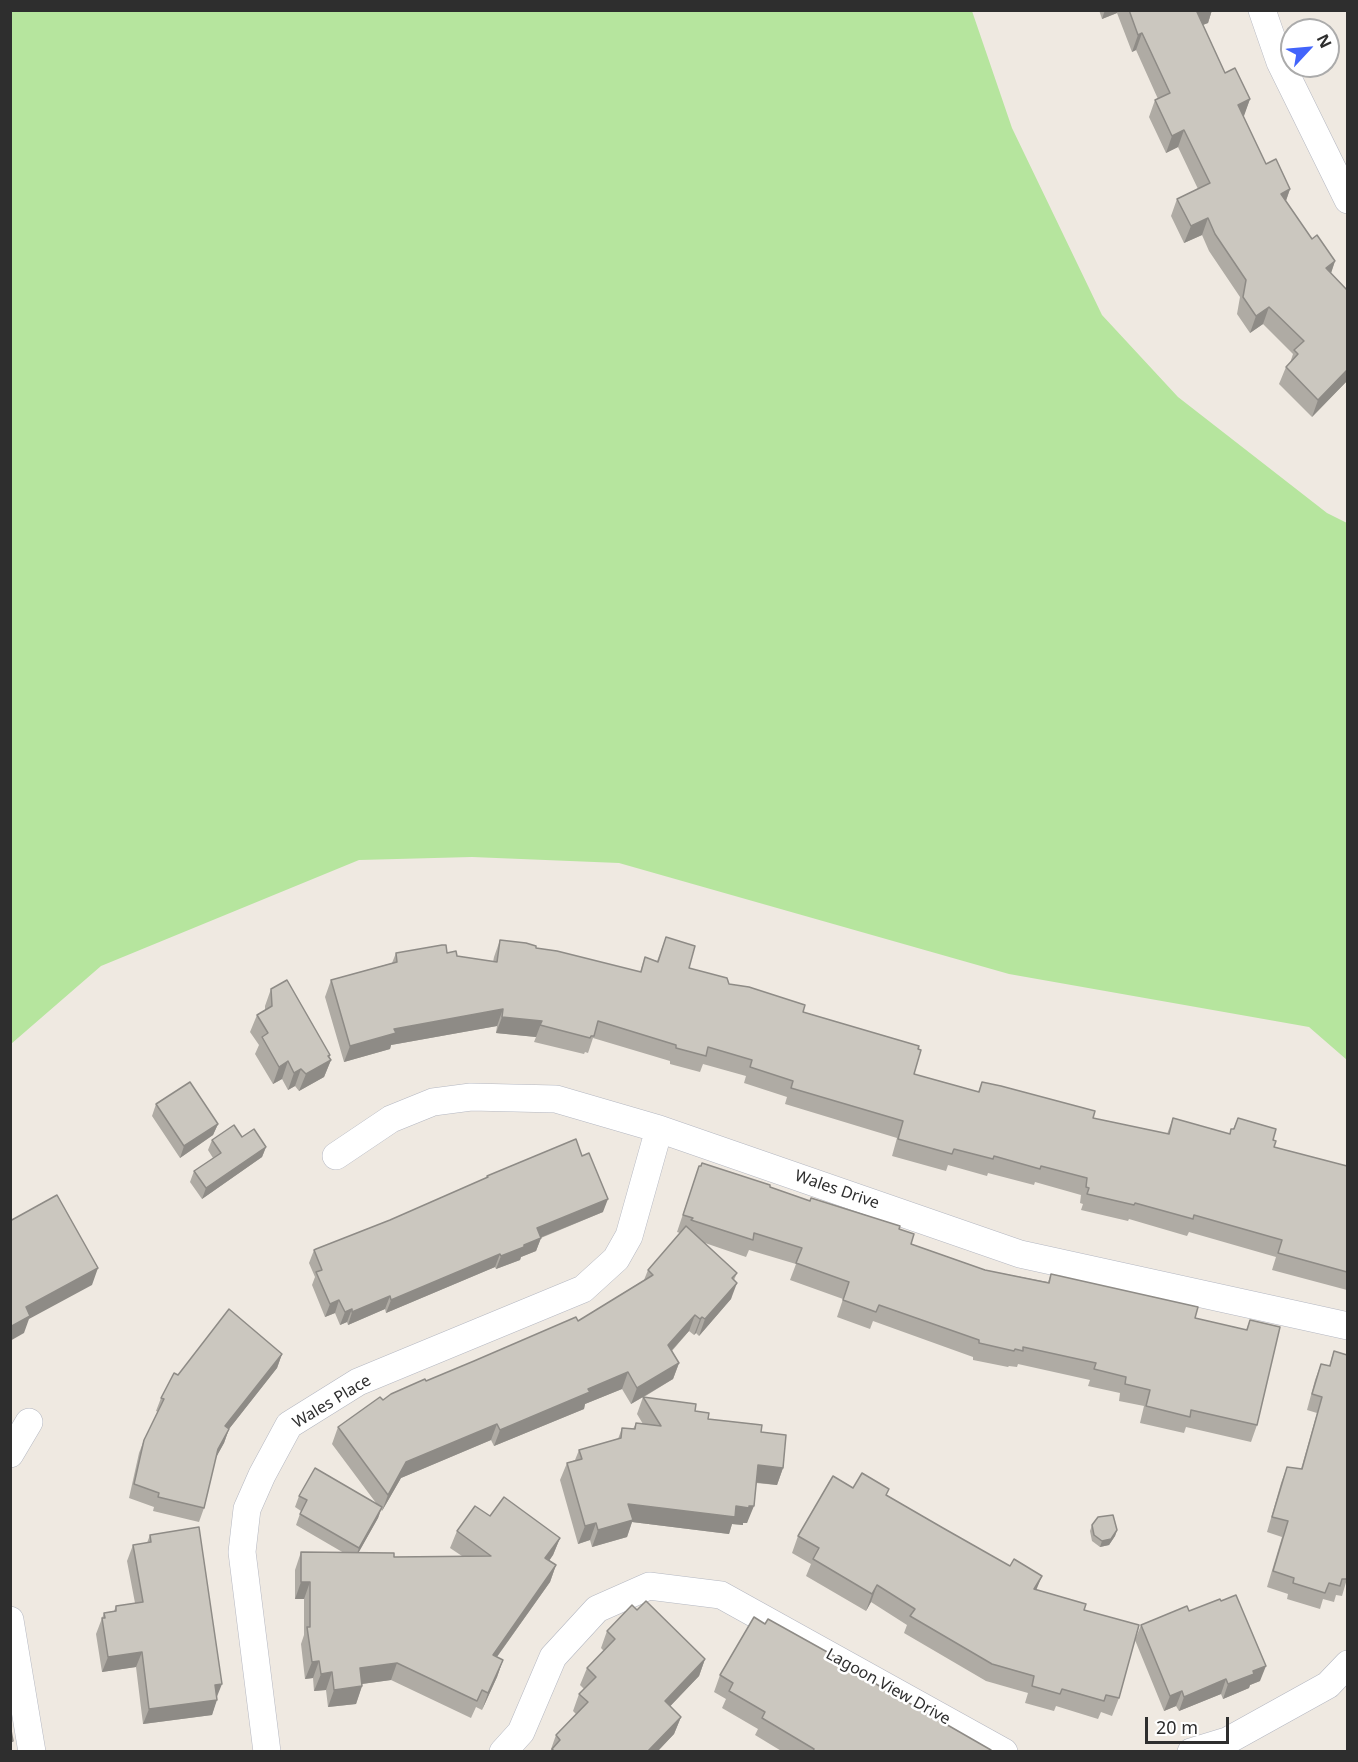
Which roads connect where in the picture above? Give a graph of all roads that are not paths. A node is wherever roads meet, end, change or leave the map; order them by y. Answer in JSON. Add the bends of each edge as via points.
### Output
{"nodes":[{"id":1,"x":1262,"y":10,"type":"edge"},
{"id":2,"x":1347,"y":200,"type":"edge"},
{"id":3,"x":659,"y":1129,"type":"junction"},
{"id":4,"x":336,"y":1156,"type":"dead end"},
{"id":5,"x":1347,"y":1326,"type":"edge"},
{"id":6,"x":29,"y":1422,"type":"dead end"},
{"id":7,"x":10,"y":1454,"type":"edge"},
{"id":8,"x":10,"y":1620,"type":"edge"},
{"id":9,"x":1347,"y":1664,"type":"edge"},
{"id":10,"x":32,"y":1752,"type":"edge"},
{"id":11,"x":267,"y":1752,"type":"edge"},
{"id":12,"x":503,"y":1752,"type":"edge"},
{"id":13,"x":1004,"y":1752,"type":"edge"},
{"id":14,"x":1191,"y":1752,"type":"edge"}],
"edges":[{"from":1,"to":2,"type":"street","via":[[1280,62]]},
{"from":3,"to":4,"type":"street","name":"Wales Drive","via":[[555,1099],[471,1096],[433,1102],[392,1119]]},
{"from":3,"to":5,"type":"street","name":"Wales Drive","via":[[1020,1254]]},
{"from":3,"to":11,"type":"street","name":"Wales Place","via":[[629,1236],[616,1259],[583,1289],[358,1382],[290,1425],[248,1509],[242,1552]]},
{"from":6,"to":7,"type":"street"},
{"from":8,"to":10,"type":"street"},
{"from":9,"to":14,"type":"street","via":[[1328,1685],[1227,1741]]},
{"from":12,"to":13,"type":"street","name":"Lagoon View Drive","via":[[521,1732],[553,1657],[597,1609],[649,1586],[721,1595]]}]}
